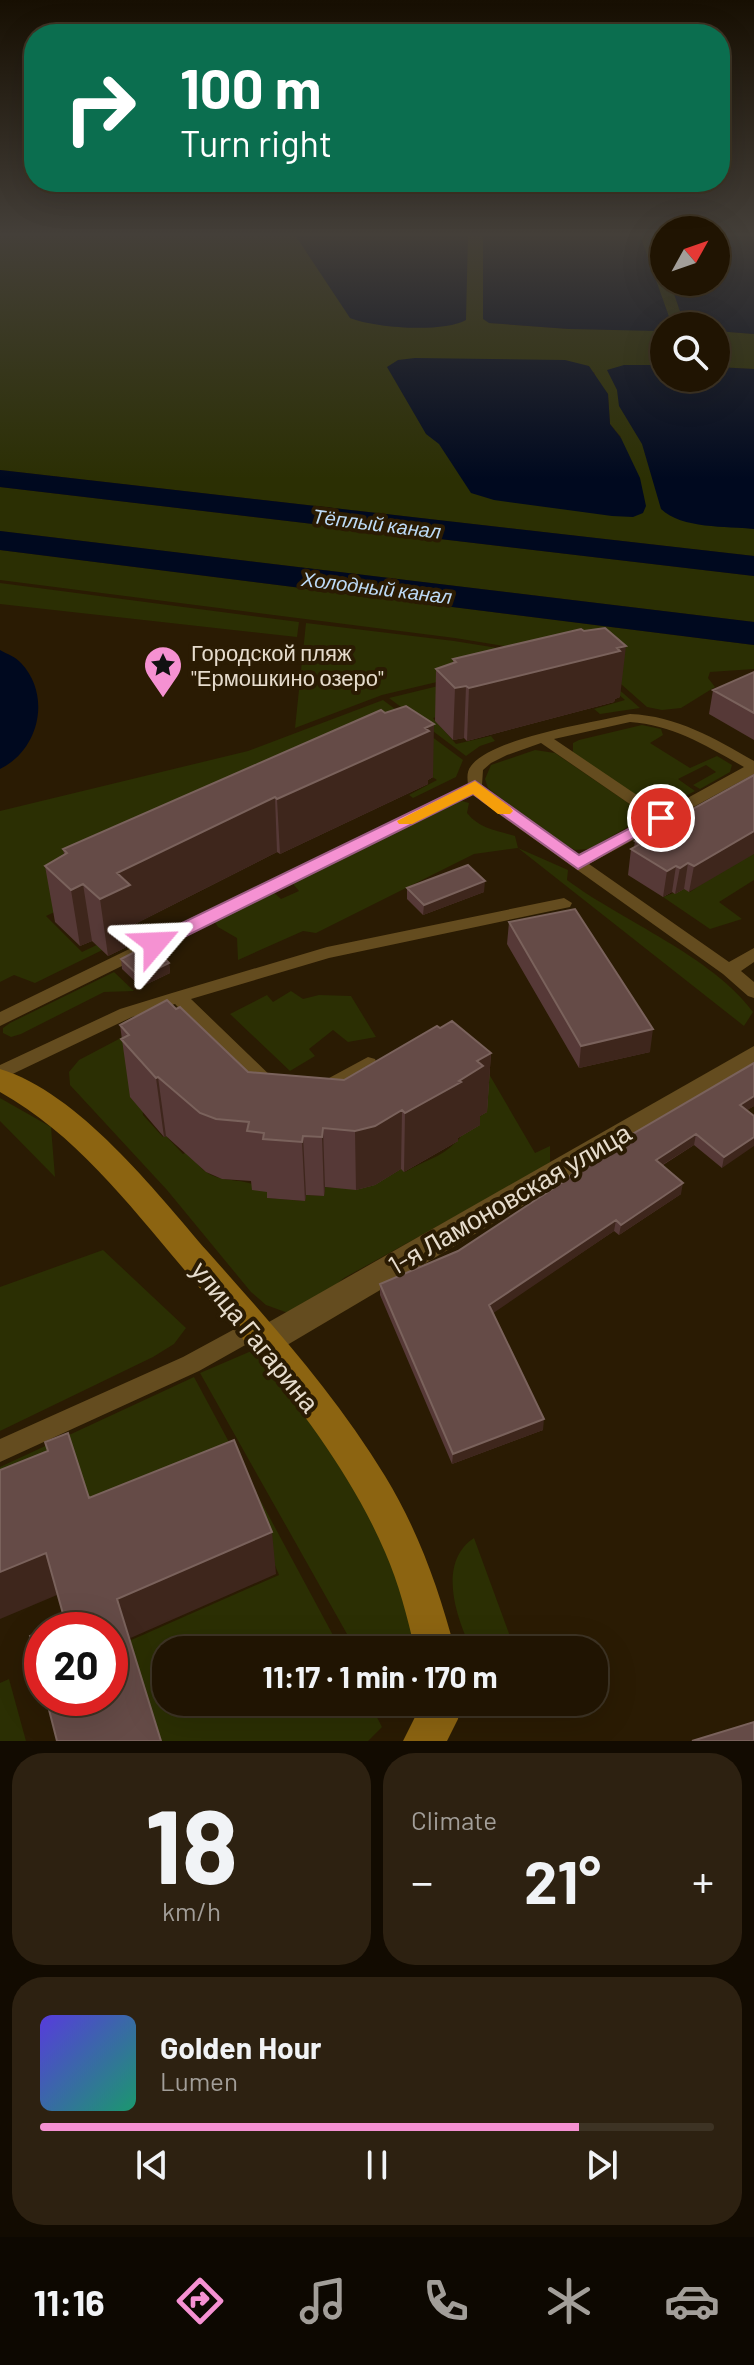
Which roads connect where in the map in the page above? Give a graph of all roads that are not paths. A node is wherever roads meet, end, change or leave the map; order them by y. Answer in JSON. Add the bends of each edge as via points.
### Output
{"nodes":[{"id":1,"x":544,"y":739,"type":"junction"},
{"id":2,"x":754,"y":768,"type":"edge"},
{"id":3,"x":475,"y":786,"type":"junction"},
{"id":4,"x":661,"y":818,"type":"junction"},
{"id":5,"x":578,"y":863,"type":"junction"},
{"id":6,"x":564,"y":903,"type":"dead end"},
{"id":7,"x":754,"y":954,"type":"edge"},
{"id":8,"x":729,"y":970,"type":"junction"},
{"id":9,"x":754,"y":992,"type":"edge"},
{"id":10,"x":178,"y":997,"type":"junction"},
{"id":11,"x":0,"y":1020,"type":"edge"},
{"id":12,"x":754,"y":1056,"type":"edge"},
{"id":13,"x":368,"y":1064,"type":"edge"},
{"id":14,"x":0,"y":1076,"type":"edge"},
{"id":15,"x":260,"y":1334,"type":"junction"},
{"id":16,"x":0,"y":1451,"type":"edge"},
{"id":17,"x":433,"y":1636,"type":"edge"},
{"id":18,"x":437,"y":1716,"type":"edge"},
{"id":19,"x":424,"y":1741,"type":"edge"}],
"edges":[{"from":1,"to":2,"type":"lane","via":[[645,718],[683,729]]},
{"from":1,"to":3,"type":"lane","via":[[486,759],[477,767]]},
{"from":1,"to":4,"type":"lane"},
{"from":2,"to":4,"type":"lane"},
{"from":3,"to":5,"type":"lane"},
{"from":3,"to":11,"type":"lane"},
{"from":4,"to":5,"type":"lane"},
{"from":5,"to":8,"type":"lane"},
{"from":6,"to":10,"type":"lane","via":[[327,953]]},
{"from":7,"to":8,"type":"lane"},
{"from":8,"to":9,"type":"lane"},
{"from":10,"to":13,"type":"lane","via":[[272,1089],[293,1098],[315,1095]]},
{"from":10,"to":14,"type":"lane","via":[[126,1013]]},
{"from":12,"to":15,"type":"street","name":"1-я Ламоновская улица"},
{"from":14,"to":15,"type":"street","name":"улица Гагарина","via":[[71,1123],[107,1158]]},
{"from":15,"to":16,"type":"lane"},
{"from":15,"to":17,"type":"street","name":"улица Гагарина","via":[[346,1448],[392,1523],[429,1612]]},
{"from":18,"to":19,"type":"street"}]}
